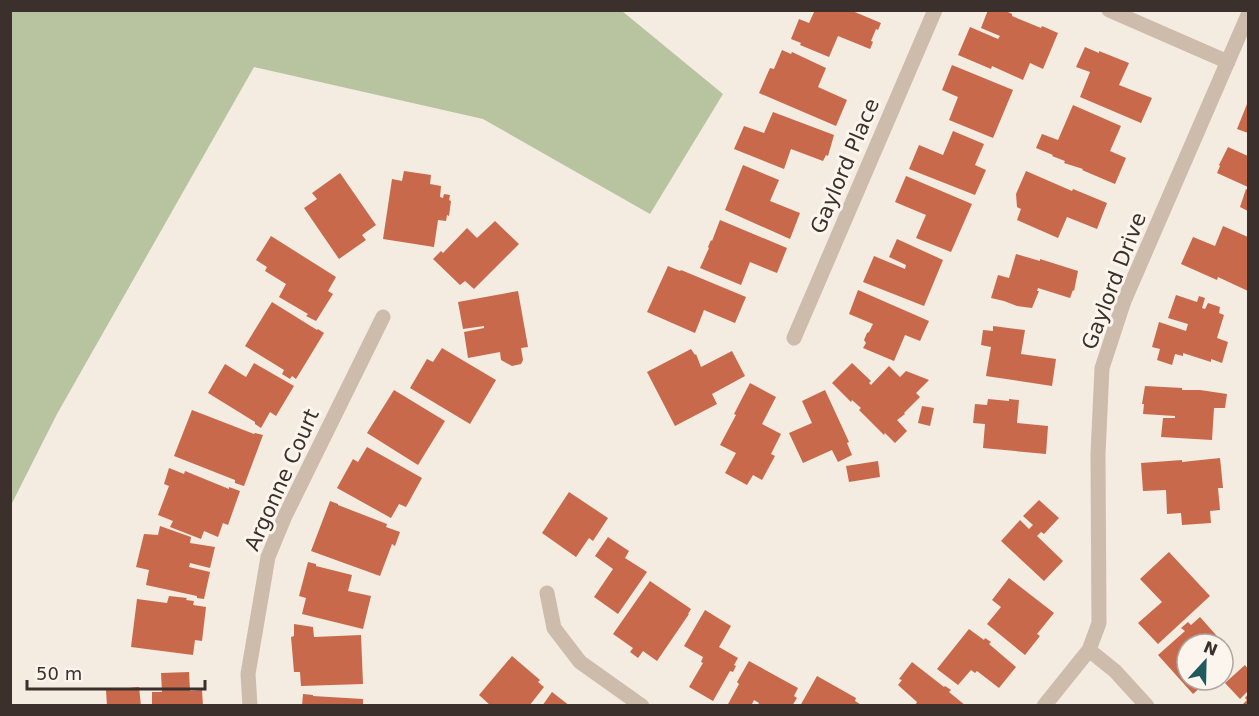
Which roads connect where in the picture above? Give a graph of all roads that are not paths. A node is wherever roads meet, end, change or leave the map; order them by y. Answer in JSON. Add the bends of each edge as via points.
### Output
{"nodes":[{"id":1,"x":935,"y":10,"type":"edge"},
{"id":2,"x":1108,"y":10,"type":"edge"},
{"id":3,"x":1248,"y":15,"type":"edge"},
{"id":4,"x":1228,"y":62,"type":"junction"},
{"id":5,"x":382,"y":317,"type":"dead end"},
{"id":6,"x":794,"y":338,"type":"dead end"},
{"id":7,"x":547,"y":593,"type":"dead end"},
{"id":8,"x":1089,"y":650,"type":"junction"},
{"id":9,"x":250,"y":705,"type":"edge"},
{"id":10,"x":642,"y":705,"type":"edge"},
{"id":11,"x":1044,"y":705,"type":"edge"},
{"id":12,"x":1147,"y":705,"type":"edge"}],
"edges":[{"from":1,"to":6,"type":"street","name":"Gaylord Place"},
{"from":2,"to":4,"type":"street"},
{"from":3,"to":4,"type":"street","name":"Gaylord Drive"},
{"from":4,"to":8,"type":"street","name":"Gaylord Drive","via":[[1124,301],[1102,368],[1099,623]]},
{"from":5,"to":9,"type":"street","name":"Argonne Court","via":[[268,556],[248,674]]},
{"from":7,"to":10,"type":"street","via":[[554,628],[580,662]]},
{"from":8,"to":11,"type":"street","name":"Gaylord Drive"},
{"from":8,"to":12,"type":"street"}]}
